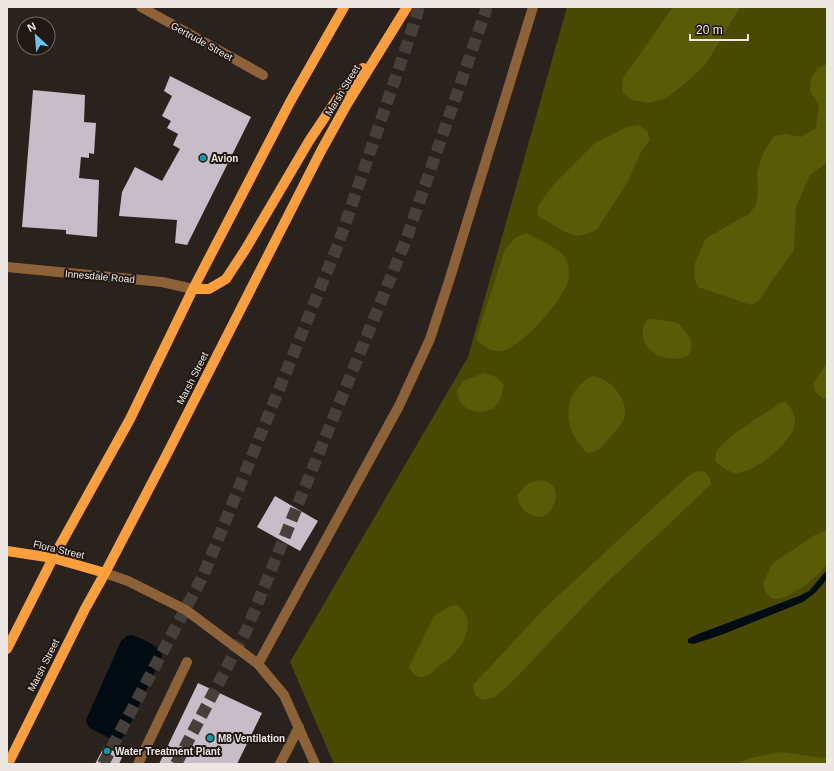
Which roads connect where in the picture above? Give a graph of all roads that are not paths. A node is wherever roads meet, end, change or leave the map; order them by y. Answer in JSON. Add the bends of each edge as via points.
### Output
{"nodes":[{"id":1,"x":141,"y":7,"type":"edge"},
{"id":2,"x":344,"y":7,"type":"edge"},
{"id":3,"x":407,"y":7,"type":"edge"},
{"id":4,"x":534,"y":7,"type":"edge"},
{"id":5,"x":383,"y":44,"type":"junction"},
{"id":6,"x":264,"y":76,"type":"dead end"},
{"id":7,"x":7,"y":267,"type":"edge"},
{"id":8,"x":193,"y":289,"type":"junction"},
{"id":9,"x":7,"y":551,"type":"edge"},
{"id":10,"x":53,"y":558,"type":"junction"},
{"id":11,"x":105,"y":573,"type":"junction"},
{"id":12,"x":7,"y":649,"type":"edge"},
{"id":13,"x":187,"y":662,"type":"dead end"},
{"id":14,"x":258,"y":664,"type":"junction"},
{"id":15,"x":299,"y":727,"type":"junction"},
{"id":16,"x":8,"y":764,"type":"edge"},
{"id":17,"x":138,"y":764,"type":"edge"},
{"id":18,"x":280,"y":764,"type":"edge"},
{"id":19,"x":315,"y":764,"type":"edge"}],
"edges":[{"from":1,"to":6,"type":"street","name":"Gertrude Street"},
{"from":2,"to":8,"type":"main road","via":[[290,102]]},
{"from":3,"to":5,"type":"main road","name":"Marsh Street"},
{"from":4,"to":14,"type":"street","via":[[430,339],[399,406]]},
{"from":5,"to":8,"type":"main road","via":[[337,99],[305,147],[226,279],[209,289]]},
{"from":5,"to":11,"type":"main road","name":"Marsh Street","via":[[321,151]]},
{"from":7,"to":8,"type":"street","name":"Innesdale Road","via":[[162,282]]},
{"from":8,"to":10,"type":"main road","via":[[130,419]]},
{"from":9,"to":10,"type":"main road","name":"Flora Street"},
{"from":10,"to":11,"type":"main road","name":"Flora Street"},
{"from":10,"to":12,"type":"main road"},
{"from":11,"to":14,"type":"street","via":[[128,581],[186,610]]},
{"from":11,"to":16,"type":"main road","name":"Marsh Street"},
{"from":13,"to":17,"type":"street"},
{"from":14,"to":15,"type":"street","via":[[284,695]]},
{"from":15,"to":18,"type":"street"},
{"from":15,"to":19,"type":"street"}]}
